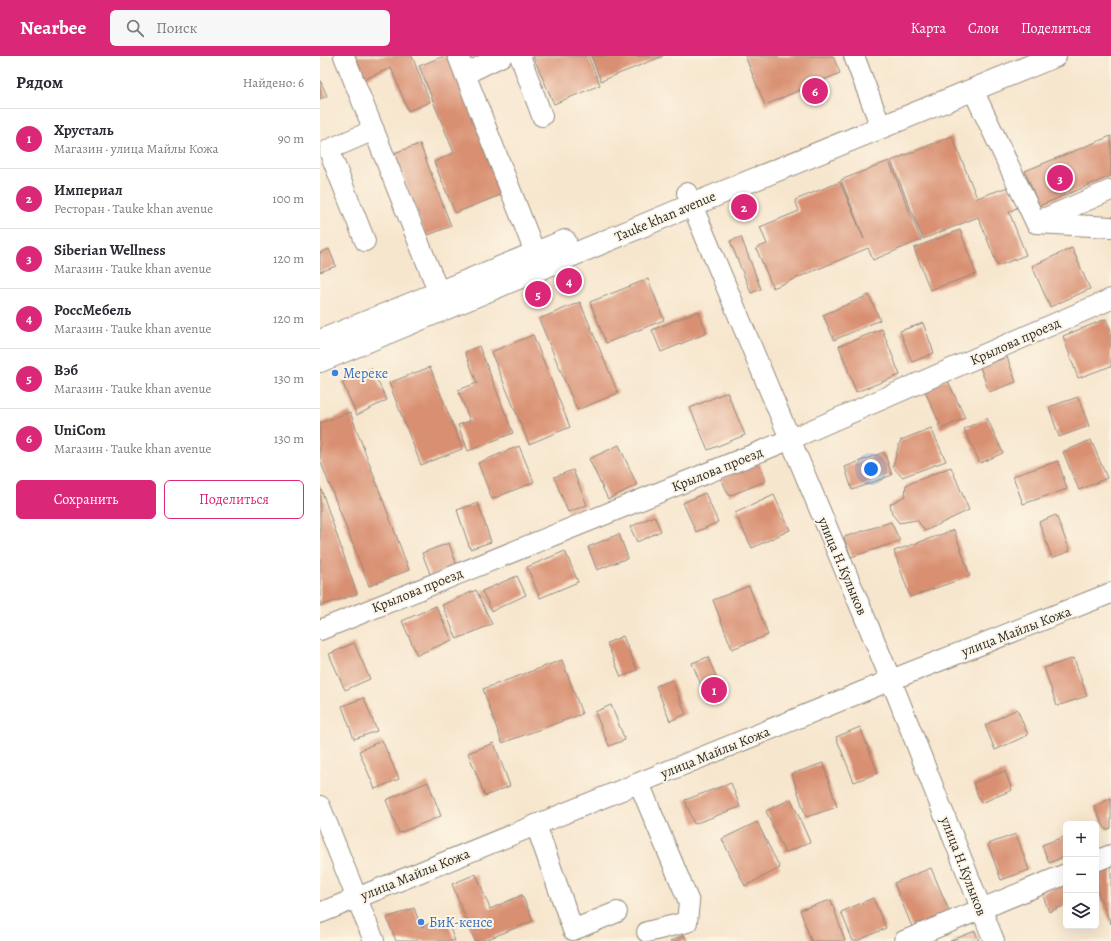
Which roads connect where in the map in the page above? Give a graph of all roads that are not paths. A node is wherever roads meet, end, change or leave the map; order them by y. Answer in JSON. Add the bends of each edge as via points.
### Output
{"nodes":[{"id":1,"x":344,"y":56,"type":"edge"},
{"id":2,"x":502,"y":56,"type":"edge"},
{"id":3,"x":520,"y":56,"type":"edge"},
{"id":4,"x":854,"y":56,"type":"edge"},
{"id":5,"x":1015,"y":56,"type":"edge"},
{"id":6,"x":1055,"y":56,"type":"edge"},
{"id":7,"x":461,"y":65,"type":"edge"},
{"id":8,"x":973,"y":90,"type":"junction"},
{"id":9,"x":542,"y":116,"type":"dead end"},
{"id":10,"x":879,"y":120,"type":"junction"},
{"id":11,"x":374,"y":130,"type":"junction"},
{"id":12,"x":1111,"y":190,"type":"edge"},
{"id":13,"x":690,"y":199,"type":"junction"},
{"id":14,"x":1036,"y":222,"type":"junction"},
{"id":15,"x":1111,"y":226,"type":"edge"},
{"id":16,"x":366,"y":242,"type":"dead end"},
{"id":17,"x":538,"y":260,"type":"junction"},
{"id":18,"x":1111,"y":299,"type":"edge"},
{"id":19,"x":442,"y":300,"type":"junction"},
{"id":20,"x":320,"y":341,"type":"edge"},
{"id":21,"x":320,"y":361,"type":"edge"},
{"id":22,"x":790,"y":439,"type":"junction"},
{"id":23,"x":1111,"y":593,"type":"edge"},
{"id":24,"x":320,"y":630,"type":"edge"},
{"id":25,"x":891,"y":680,"type":"junction"},
{"id":26,"x":639,"y":783,"type":"junction"},
{"id":27,"x":320,"y":806,"type":"edge"},
{"id":28,"x":536,"y":825,"type":"junction"},
{"id":29,"x":1111,"y":855,"type":"edge"},
{"id":30,"x":1099,"y":860,"type":"edge"},
{"id":31,"x":1063,"y":875,"type":"edge"},
{"id":32,"x":356,"y":898,"type":"junction"},
{"id":33,"x":981,"y":908,"type":"junction"},
{"id":34,"x":617,"y":912,"type":"dead end"},
{"id":35,"x":320,"y":913,"type":"edge"},
{"id":36,"x":647,"y":932,"type":"dead end"},
{"id":37,"x":374,"y":941,"type":"edge"},
{"id":38,"x":904,"y":941,"type":"edge"},
{"id":39,"x":994,"y":941,"type":"edge"}],
"edges":[{"from":1,"to":11,"type":"street"},
{"from":2,"to":7,"type":"street"},
{"from":3,"to":9,"type":"street"},
{"from":4,"to":10,"type":"street"},
{"from":5,"to":10,"type":"main road","name":"Tauke khan avenue"},
{"from":6,"to":8,"type":"main road","name":"Tauke khan avenue"},
{"from":7,"to":17,"type":"street"},
{"from":8,"to":10,"type":"main road","name":"Tauke khan avenue"},
{"from":8,"to":14,"type":"street"},
{"from":10,"to":13,"type":"main road","name":"Tauke khan avenue"},
{"from":11,"to":16,"type":"street","via":[[330,149]]},
{"from":11,"to":19,"type":"street"},
{"from":12,"to":14,"type":"street"},
{"from":13,"to":17,"type":"main road","name":"Tauke khan avenue"},
{"from":13,"to":22,"type":"street","name":"улица Н.Кулыков"},
{"from":14,"to":15,"type":"street"},
{"from":17,"to":19,"type":"main road","name":"Tauke khan avenue"},
{"from":18,"to":22,"type":"street","name":"Крылова проезд"},
{"from":19,"to":20,"type":"main road","name":"Tauke khan avenue"},
{"from":19,"to":21,"type":"main road","name":"Tauke khan avenue"},
{"from":22,"to":24,"type":"street","name":"Крылова проезд"},
{"from":22,"to":25,"type":"street","name":"улица Н.Кулыков"},
{"from":23,"to":25,"type":"street","name":"улица Майлы Кожа"},
{"from":25,"to":26,"type":"street","name":"улица Майлы Кожа"},
{"from":25,"to":33,"type":"street","name":"улица Н.Кулыков"},
{"from":26,"to":28,"type":"street","name":"улица Майлы Кожа"},
{"from":26,"to":36,"type":"street","via":[[689,902],[687,922]]},
{"from":27,"to":32,"type":"street"},
{"from":28,"to":32,"type":"street","name":"улица Майлы Кожа"},
{"from":28,"to":34,"type":"street","via":[[573,930]]},
{"from":29,"to":30,"type":"street"},
{"from":31,"to":33,"type":"street"},
{"from":32,"to":35,"type":"street","name":"улица Майлы Кожа"},
{"from":32,"to":37,"type":"street"},
{"from":33,"to":38,"type":"street"},
{"from":33,"to":39,"type":"street","name":"улица Н.Кулыков"}]}
